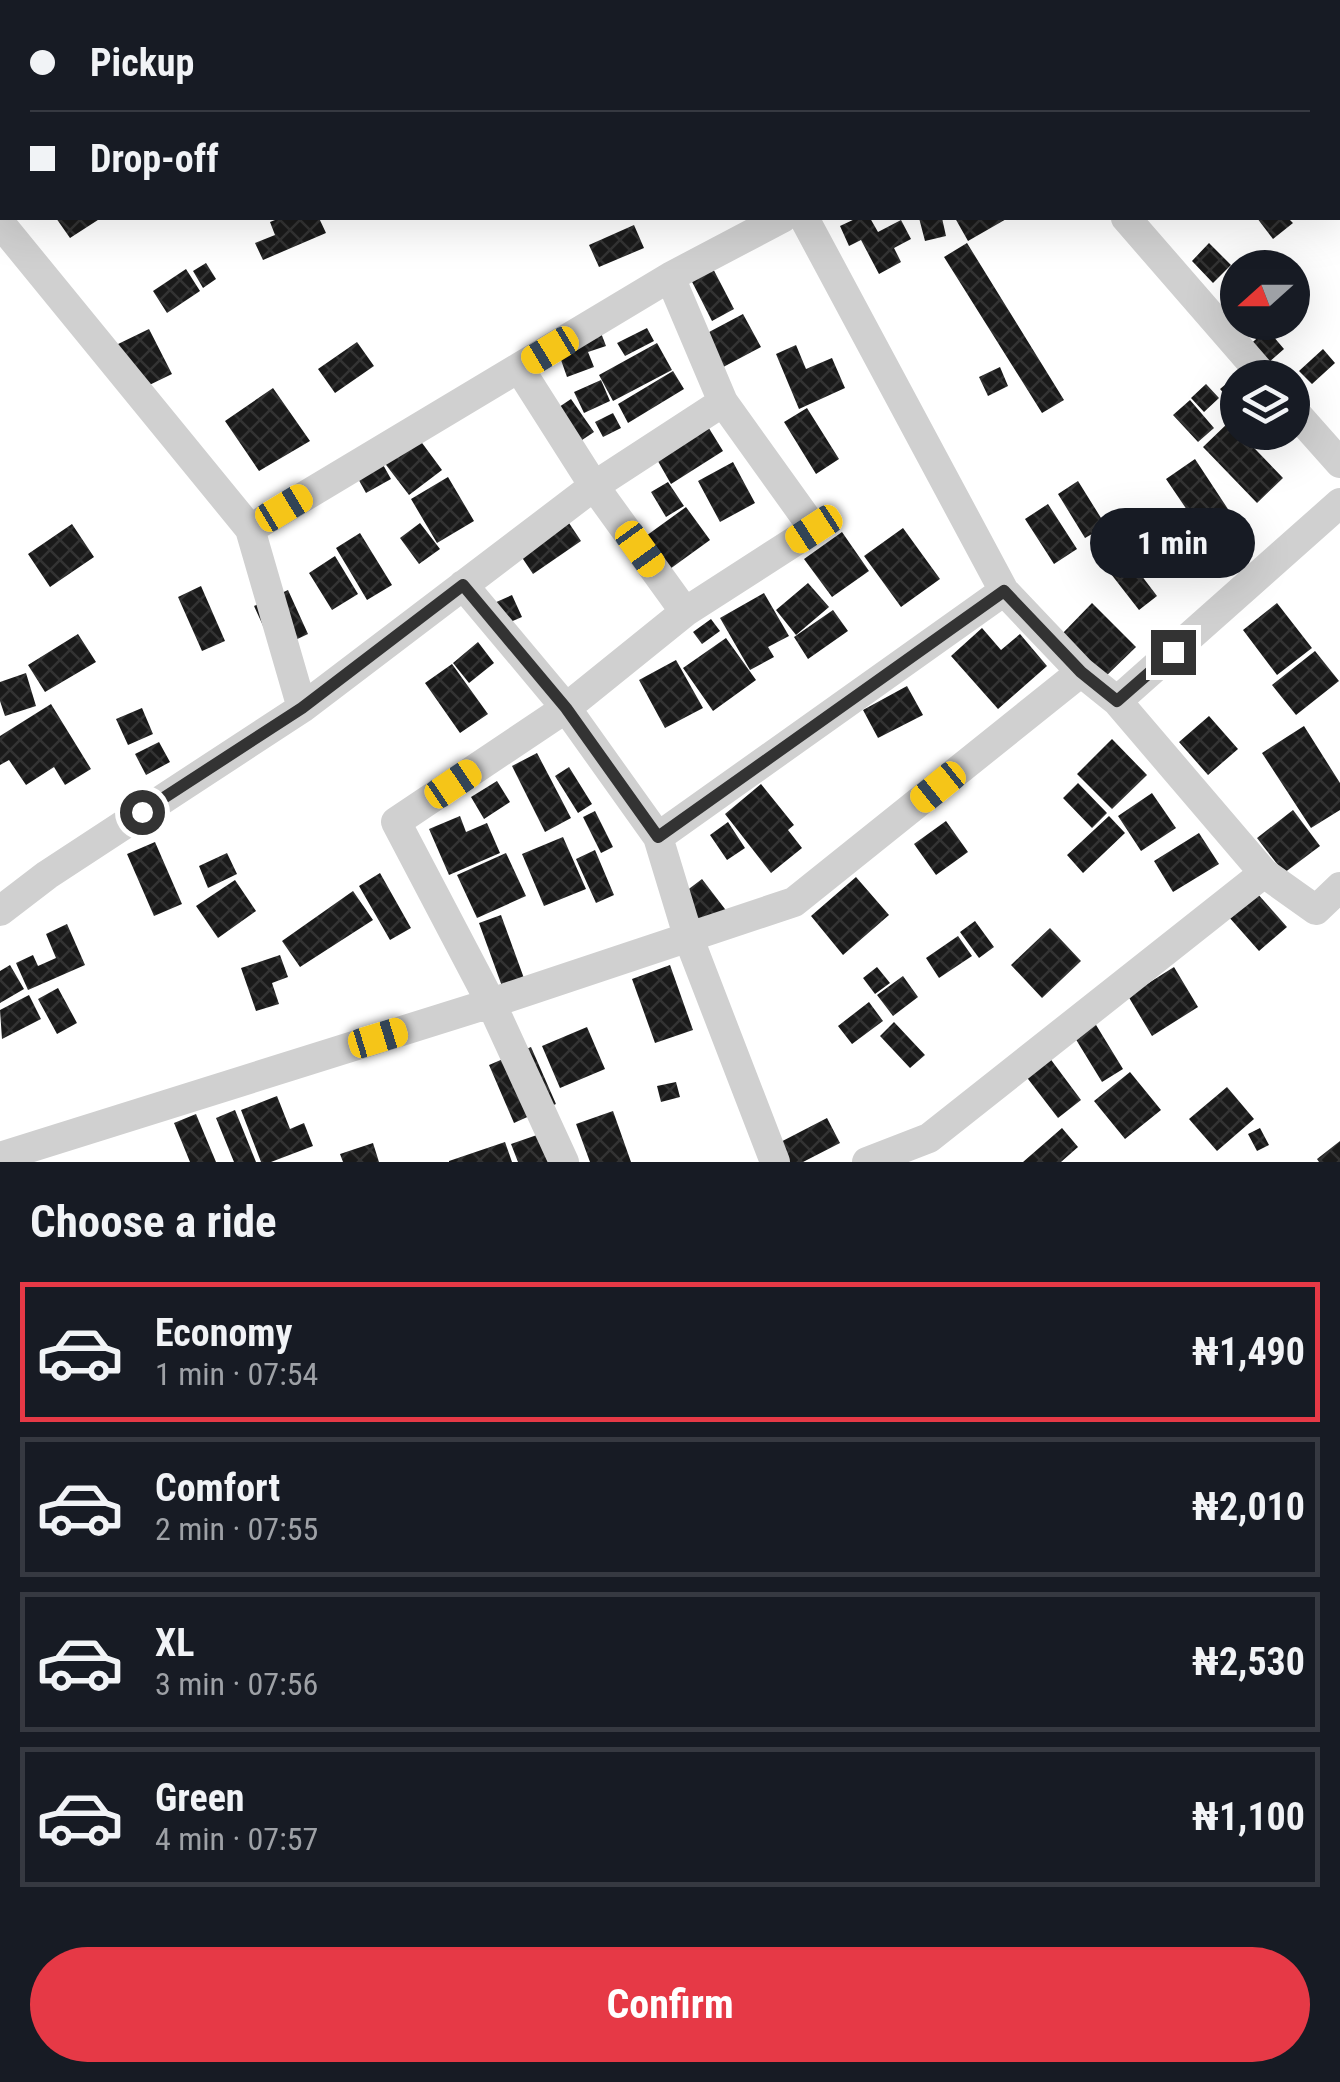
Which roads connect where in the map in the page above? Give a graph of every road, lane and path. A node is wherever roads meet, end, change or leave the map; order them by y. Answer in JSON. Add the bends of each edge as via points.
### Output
{"nodes":[{"id":1,"x":778,"y":220,"type":"edge"},
{"id":2,"x":805,"y":220,"type":"edge"},
{"id":3,"x":1128,"y":220,"type":"edge"},
{"id":4,"x":0,"y":222,"type":"edge"},
{"id":5,"x":670,"y":277,"type":"junction"},
{"id":6,"x":1249,"y":360,"type":"edge"},
{"id":7,"x":519,"y":368,"type":"junction"},
{"id":8,"x":723,"y":402,"type":"junction"},
{"id":9,"x":1310,"y":429,"type":"edge"},
{"id":10,"x":1340,"y":462,"type":"edge"},
{"id":11,"x":594,"y":486,"type":"junction"},
{"id":12,"x":1340,"y":503,"type":"edge"},
{"id":13,"x":250,"y":528,"type":"junction"},
{"id":14,"x":463,"y":585,"type":"junction"},
{"id":15,"x":1004,"y":591,"type":"junction"},
{"id":16,"x":685,"y":612,"type":"junction"},
{"id":17,"x":1081,"y":672,"type":"junction"},
{"id":18,"x":1117,"y":701,"type":"junction"},
{"id":19,"x":302,"y":708,"type":"junction"},
{"id":20,"x":566,"y":708,"type":"junction"},
{"id":21,"x":658,"y":837,"type":"junction"},
{"id":22,"x":1264,"y":873,"type":"junction"},
{"id":23,"x":1340,"y":886,"type":"edge"},
{"id":24,"x":0,"y":912,"type":"edge"},
{"id":25,"x":689,"y":939,"type":"junction"},
{"id":26,"x":491,"y":1003,"type":"junction"},
{"id":27,"x":938,"y":1150,"type":"edge"},
{"id":28,"x":0,"y":1157,"type":"edge"},
{"id":29,"x":564,"y":1162,"type":"edge"},
{"id":30,"x":775,"y":1162,"type":"edge"},
{"id":31,"x":867,"y":1162,"type":"edge"}],
"edges":[{"from":1,"to":5,"type":"street"},
{"from":2,"to":15,"type":"street"},
{"from":3,"to":6,"type":"street"},
{"from":4,"to":13,"type":"street"},
{"from":5,"to":7,"type":"street"},
{"from":5,"to":8,"type":"street"},
{"from":7,"to":11,"type":"street"},
{"from":7,"to":13,"type":"street"},
{"from":8,"to":11,"type":"street"},
{"from":8,"to":16,"type":"street","via":[[814,529]]},
{"from":9,"to":10,"type":"street"},
{"from":11,"to":14,"type":"street"},
{"from":11,"to":16,"type":"street"},
{"from":12,"to":18,"type":"street"},
{"from":13,"to":19,"type":"street"},
{"from":14,"to":19,"type":"street"},
{"from":14,"to":20,"type":"street"},
{"from":15,"to":17,"type":"street"},
{"from":15,"to":21,"type":"street"},
{"from":16,"to":20,"type":"street"},
{"from":17,"to":18,"type":"street"},
{"from":17,"to":25,"type":"street","via":[[794,902]]},
{"from":18,"to":22,"type":"street"},
{"from":19,"to":24,"type":"street"},
{"from":20,"to":21,"type":"street"},
{"from":20,"to":26,"type":"street","via":[[396,822]]},
{"from":21,"to":25,"type":"street"},
{"from":22,"to":23,"type":"street","via":[[1316,910]]},
{"from":22,"to":27,"type":"street"},
{"from":25,"to":26,"type":"street"},
{"from":25,"to":30,"type":"street"},
{"from":26,"to":28,"type":"street"},
{"from":26,"to":29,"type":"street"},
{"from":27,"to":31,"type":"street"}]}
